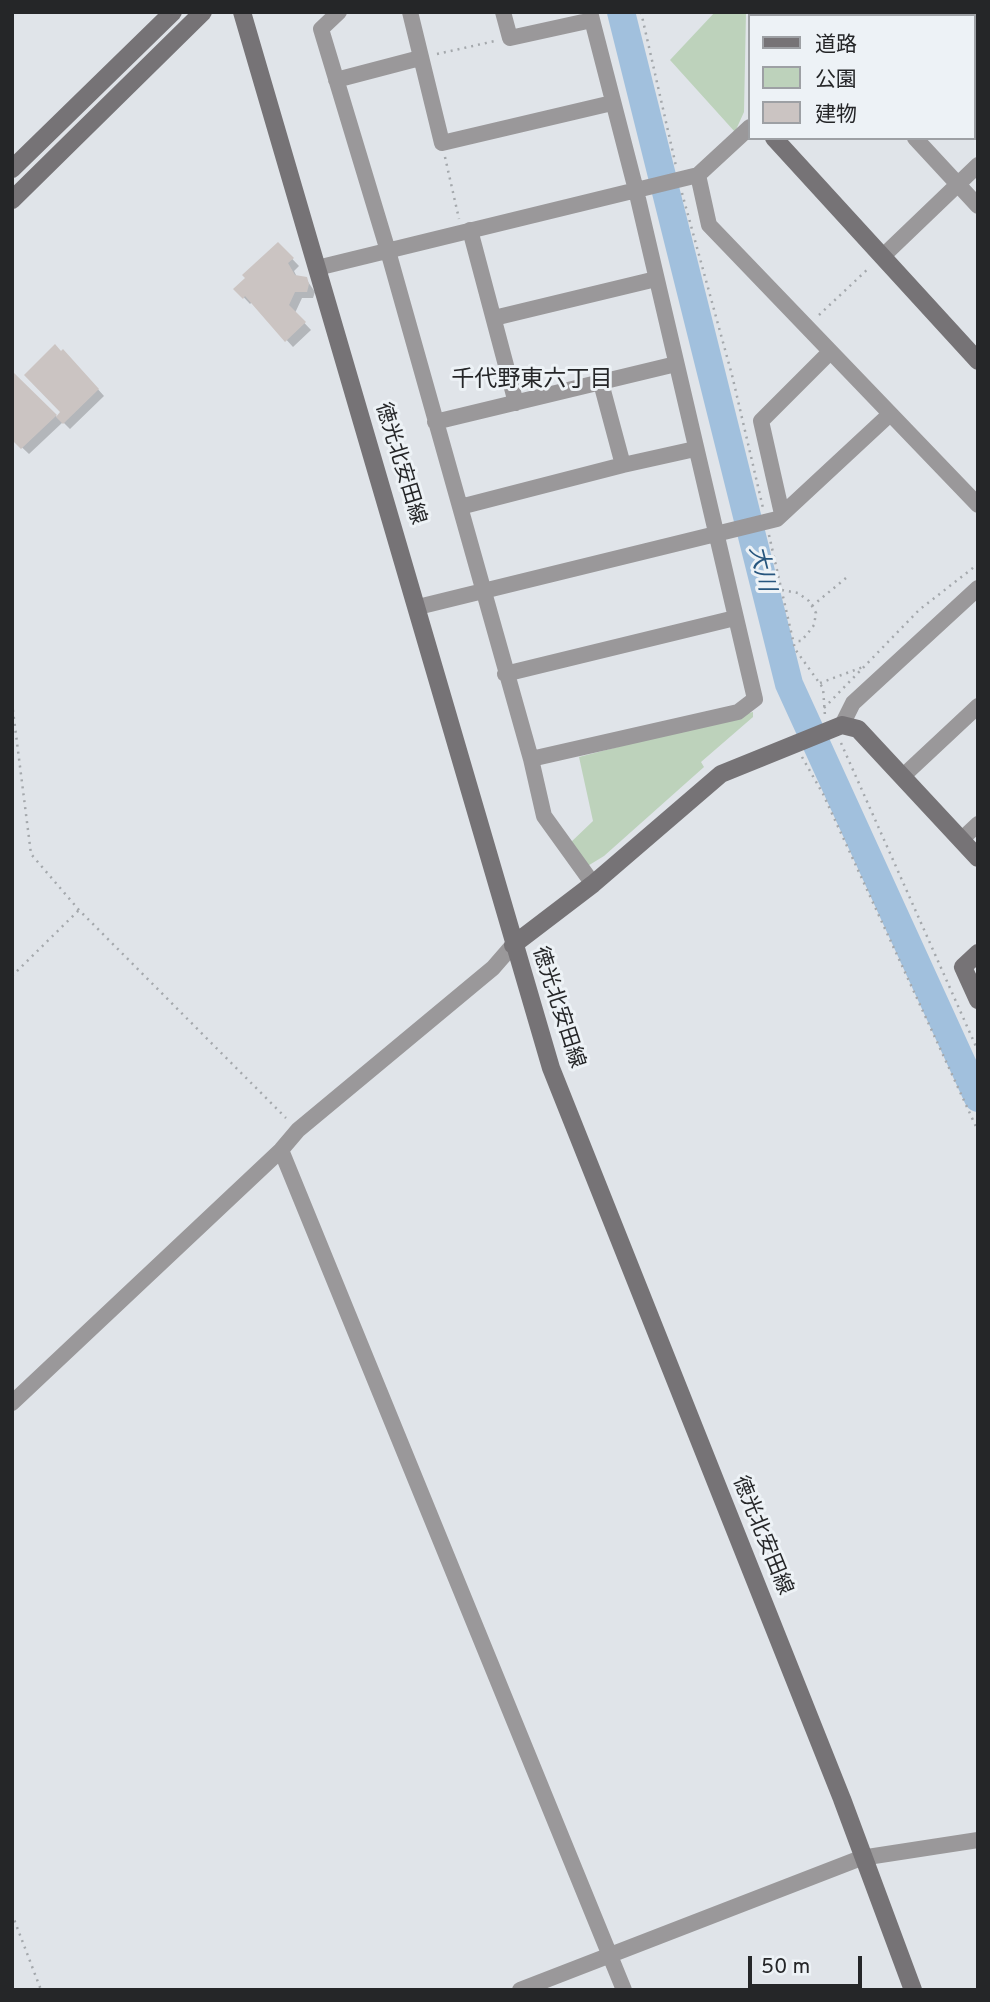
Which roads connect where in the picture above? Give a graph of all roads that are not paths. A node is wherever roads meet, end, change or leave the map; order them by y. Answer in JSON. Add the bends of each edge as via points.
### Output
{"nodes":[{"id":1,"x":173,"y":12,"type":"edge"},
{"id":2,"x":203,"y":12,"type":"edge"},
{"id":3,"x":242,"y":12,"type":"edge"},
{"id":4,"x":339,"y":12,"type":"edge"},
{"id":5,"x":410,"y":12,"type":"edge"},
{"id":6,"x":503,"y":12,"type":"edge"},
{"id":7,"x":591,"y":16,"type":"edge"},
{"id":8,"x":420,"y":58,"type":"junction"},
{"id":9,"x":337,"y":80,"type":"junction"},
{"id":10,"x":612,"y":103,"type":"junction"},
{"id":11,"x":748,"y":129,"type":"edge"},
{"id":12,"x":776,"y":140,"type":"edge"},
{"id":13,"x":917,"y":140,"type":"edge"},
{"id":14,"x":978,"y":165,"type":"edge"},
{"id":15,"x":12,"y":169,"type":"edge"},
{"id":16,"x":698,"y":175,"type":"junction"},
{"id":17,"x":958,"y":184,"type":"junction"},
{"id":18,"x":636,"y":190,"type":"junction"},
{"id":19,"x":12,"y":200,"type":"edge"},
{"id":20,"x":978,"y":205,"type":"edge"},
{"id":21,"x":466,"y":231,"type":"junction"},
{"id":22,"x":388,"y":251,"type":"junction"},
{"id":23,"x":882,"y":257,"type":"junction"},
{"id":24,"x":317,"y":268,"type":"junction"},
{"id":25,"x":656,"y":279,"type":"junction"},
{"id":26,"x":494,"y":318,"type":"junction"},
{"id":27,"x":830,"y":352,"type":"junction"},
{"id":28,"x":978,"y":360,"type":"edge"},
{"id":29,"x":676,"y":364,"type":"junction"},
{"id":30,"x":601,"y":383,"type":"junction"},
{"id":31,"x":516,"y":403,"type":"junction"},
{"id":32,"x":889,"y":415,"type":"junction"},
{"id":33,"x":435,"y":422,"type":"junction"},
{"id":34,"x":695,"y":449,"type":"junction"},
{"id":35,"x":623,"y":465,"type":"junction"},
{"id":36,"x":978,"y":505,"type":"edge"},
{"id":37,"x":460,"y":506,"type":"junction"},
{"id":38,"x":782,"y":514,"type":"junction"},
{"id":39,"x":720,"y":532,"type":"junction"},
{"id":40,"x":978,"y":589,"type":"edge"},
{"id":41,"x":482,"y":590,"type":"junction"},
{"id":42,"x":418,"y":607,"type":"junction"},
{"id":43,"x":735,"y":618,"type":"junction"},
{"id":44,"x":505,"y":674,"type":"junction"},
{"id":45,"x":978,"y":706,"type":"edge"},
{"id":46,"x":834,"y":727,"type":"junction"},
{"id":47,"x":531,"y":759,"type":"junction"},
{"id":48,"x":902,"y":777,"type":"junction"},
{"id":49,"x":978,"y":824,"type":"edge"},
{"id":50,"x":961,"y":840,"type":"junction"},
{"id":51,"x":978,"y":858,"type":"edge"},
{"id":52,"x":593,"y":884,"type":"junction"},
{"id":53,"x":513,"y":945,"type":"junction"},
{"id":54,"x":978,"y":953,"type":"edge"},
{"id":55,"x":978,"y":1000,"type":"edge"},
{"id":56,"x":281,"y":1150,"type":"junction"},
{"id":57,"x":12,"y":1403,"type":"edge"},
{"id":58,"x":978,"y":1840,"type":"edge"},
{"id":59,"x":861,"y":1858,"type":"junction"},
{"id":60,"x":610,"y":1954,"type":"junction"},
{"id":61,"x":520,"y":1990,"type":"edge"},
{"id":62,"x":624,"y":1990,"type":"edge"},
{"id":63,"x":913,"y":1990,"type":"edge"}],
"edges":[{"from":1,"to":15,"type":"main road"},
{"from":2,"to":19,"type":"main road"},
{"from":3,"to":24,"type":"main road","name":"徳光北安田線"},
{"from":4,"to":9,"type":"street","via":[[321,29]]},
{"from":5,"to":8,"type":"street"},
{"from":6,"to":7,"type":"street","via":[[510,38]]},
{"from":7,"to":10,"type":"street"},
{"from":8,"to":9,"type":"street"},
{"from":8,"to":10,"type":"street","via":[[442,143]]},
{"from":9,"to":22,"type":"street"},
{"from":10,"to":18,"type":"street"},
{"from":11,"to":16,"type":"street"},
{"from":12,"to":23,"type":"main road"},
{"from":13,"to":17,"type":"street"},
{"from":14,"to":17,"type":"street"},
{"from":16,"to":18,"type":"street"},
{"from":16,"to":27,"type":"street","via":[[709,225]]},
{"from":17,"to":20,"type":"street"},
{"from":17,"to":23,"type":"street"},
{"from":18,"to":21,"type":"street"},
{"from":18,"to":25,"type":"street"},
{"from":21,"to":22,"type":"street"},
{"from":21,"to":26,"type":"street"},
{"from":22,"to":24,"type":"street"},
{"from":22,"to":33,"type":"street"},
{"from":23,"to":28,"type":"main road"},
{"from":24,"to":42,"type":"main road","name":"徳光北安田線"},
{"from":25,"to":26,"type":"street"},
{"from":25,"to":29,"type":"street"},
{"from":26,"to":31,"type":"street"},
{"from":27,"to":32,"type":"street"},
{"from":27,"to":38,"type":"street","via":[[761,421]]},
{"from":29,"to":30,"type":"street"},
{"from":29,"to":34,"type":"street"},
{"from":30,"to":31,"type":"street"},
{"from":30,"to":35,"type":"street"},
{"from":31,"to":33,"type":"street"},
{"from":32,"to":36,"type":"street"},
{"from":32,"to":38,"type":"street"},
{"from":33,"to":37,"type":"street"},
{"from":34,"to":35,"type":"street"},
{"from":34,"to":39,"type":"street"},
{"from":35,"to":37,"type":"street"},
{"from":37,"to":41,"type":"street"},
{"from":38,"to":39,"type":"street"},
{"from":39,"to":41,"type":"street"},
{"from":39,"to":43,"type":"street"},
{"from":40,"to":46,"type":"street","via":[[853,703]]},
{"from":41,"to":42,"type":"street"},
{"from":41,"to":44,"type":"street"},
{"from":42,"to":53,"type":"main road","name":"徳光北安田線"},
{"from":43,"to":44,"type":"street"},
{"from":43,"to":47,"type":"street","via":[[755,699],[738,712]]},
{"from":44,"to":47,"type":"street"},
{"from":45,"to":48,"type":"street"},
{"from":46,"to":48,"type":"main road","via":[[858,729]]},
{"from":46,"to":52,"type":"main road","via":[[721,774]]},
{"from":47,"to":52,"type":"street","via":[[544,816]]},
{"from":48,"to":50,"type":"main road"},
{"from":49,"to":50,"type":"street"},
{"from":50,"to":51,"type":"main road"},
{"from":52,"to":53,"type":"main road"},
{"from":53,"to":56,"type":"street","via":[[493,968],[298,1130]]},
{"from":53,"to":59,"type":"main road","name":"徳光北安田線","via":[[551,1068],[842,1799]]},
{"from":54,"to":55,"type":"main road","via":[[963,967]]},
{"from":56,"to":57,"type":"street"},
{"from":56,"to":60,"type":"street"},
{"from":58,"to":59,"type":"street"},
{"from":59,"to":60,"type":"street"},
{"from":59,"to":63,"type":"main road","name":"徳光北安田線"},
{"from":60,"to":61,"type":"street"},
{"from":60,"to":62,"type":"street"}]}
